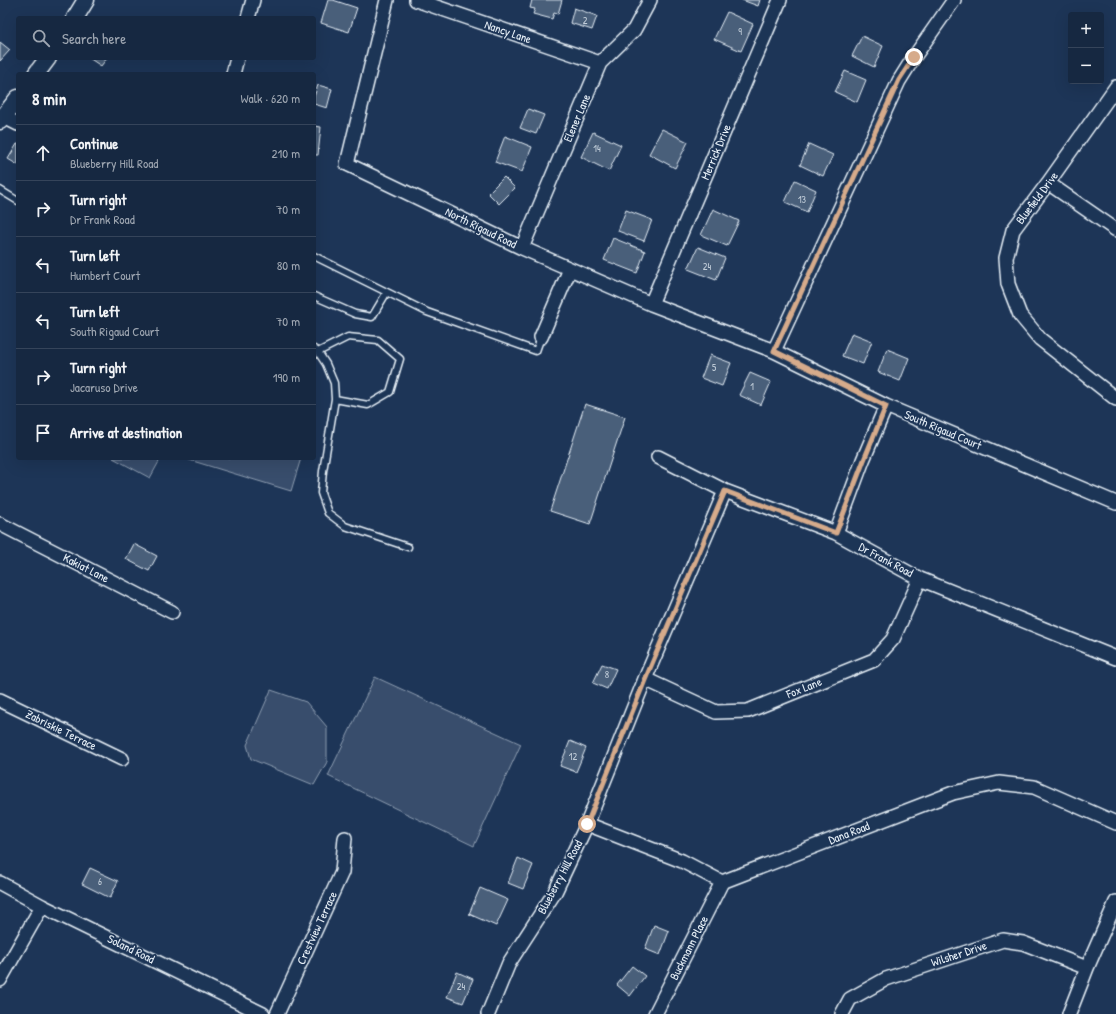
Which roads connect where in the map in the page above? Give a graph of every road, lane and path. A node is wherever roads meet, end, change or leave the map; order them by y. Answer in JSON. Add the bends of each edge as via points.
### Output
{"nodes":[{"id":1,"x":86,"y":0,"type":"edge"},
{"id":2,"x":253,"y":0,"type":"edge"},
{"id":3,"x":387,"y":0,"type":"edge"},
{"id":4,"x":416,"y":0,"type":"edge"},
{"id":5,"x":650,"y":0,"type":"edge"},
{"id":6,"x":780,"y":0,"type":"edge"},
{"id":7,"x":954,"y":0,"type":"edge"},
{"id":8,"x":76,"y":16,"type":"edge"},
{"id":9,"x":249,"y":16,"type":"edge"},
{"id":10,"x":46,"y":60,"type":"edge"},
{"id":11,"x":236,"y":60,"type":"edge"},
{"id":12,"x":600,"y":63,"type":"junction"},
{"id":13,"x":38,"y":72,"type":"edge"},
{"id":14,"x":234,"y":72,"type":"edge"},
{"id":15,"x":1116,"y":87,"type":"edge"},
{"id":16,"x":16,"y":100,"type":"edge"},
{"id":17,"x":1,"y":118,"type":"edge"},
{"id":18,"x":16,"y":123,"type":"edge"},
{"id":19,"x":1048,"y":183,"type":"junction"},
{"id":20,"x":0,"y":190,"type":"edge"},
{"id":21,"x":16,"y":200,"type":"edge"},
{"id":22,"x":1116,"y":230,"type":"edge"},
{"id":23,"x":522,"y":248,"type":"junction"},
{"id":24,"x":316,"y":257,"type":"edge"},
{"id":25,"x":570,"y":269,"type":"junction"},
{"id":26,"x":388,"y":292,"type":"junction"},
{"id":27,"x":316,"y":297,"type":"edge"},
{"id":28,"x":652,"y":304,"type":"junction"},
{"id":29,"x":541,"y":337,"type":"joint"},
{"id":30,"x":316,"y":350,"type":"edge"},
{"id":31,"x":774,"y":351,"type":"junction"},
{"id":32,"x":336,"y":399,"type":"junction"},
{"id":33,"x":1116,"y":399,"type":"edge"},
{"id":34,"x":886,"y":406,"type":"junction"},
{"id":35,"x":658,"y":457,"type":"dead end"},
{"id":36,"x":725,"y":491,"type":"junction"},
{"id":37,"x":1116,"y":503,"type":"edge"},
{"id":38,"x":0,"y":524,"type":"edge"},
{"id":39,"x":836,"y":533,"type":"junction"},
{"id":40,"x":408,"y":547,"type":"dead end"},
{"id":41,"x":920,"y":579,"type":"junction"},
{"id":42,"x":172,"y":612,"type":"dead end"},
{"id":43,"x":1116,"y":658,"type":"edge"},
{"id":44,"x":645,"y":680,"type":"junction"},
{"id":45,"x":0,"y":700,"type":"edge"},
{"id":46,"x":122,"y":760,"type":"dead end"},
{"id":47,"x":1116,"y":823,"type":"edge"},
{"id":48,"x":587,"y":824,"type":"junction"},
{"id":49,"x":345,"y":838,"type":"dead end"},
{"id":50,"x":722,"y":882,"type":"junction"},
{"id":51,"x":0,"y":883,"type":"edge"},
{"id":52,"x":1116,"y":902,"type":"edge"},
{"id":53,"x":42,"y":906,"type":"junction"},
{"id":54,"x":1087,"y":968,"type":"junction"},
{"id":55,"x":0,"y":980,"type":"edge"},
{"id":56,"x":263,"y":1014,"type":"edge"},
{"id":57,"x":277,"y":1014,"type":"edge"},
{"id":58,"x":488,"y":1014,"type":"edge"},
{"id":59,"x":655,"y":1014,"type":"edge"},
{"id":60,"x":842,"y":1014,"type":"edge"},
{"id":61,"x":1069,"y":1014,"type":"edge"}],
"edges":[{"from":1,"to":8,"type":"street"},
{"from":2,"to":9,"type":"street"},
{"from":3,"to":23,"type":"street","name":"North Rigaud Road","via":[[347,164]]},
{"from":4,"to":12,"type":"street","name":"Nancy Lane"},
{"from":5,"to":12,"type":"street","name":"Elener Lane","via":[[634,30]]},
{"from":6,"to":28,"type":"street","name":"Merrick Drive"},
{"from":7,"to":31,"type":"street","via":[[899,80]]},
{"from":10,"to":13,"type":"street"},
{"from":11,"to":14,"type":"street"},
{"from":12,"to":23,"type":"street","name":"Elener Lane"},
{"from":15,"to":19,"type":"street","name":"Bluefield Drive"},
{"from":16,"to":17,"type":"street"},
{"from":17,"to":18,"type":"street"},
{"from":19,"to":22,"type":"street"},
{"from":19,"to":33,"type":"street","name":"Bluefield Drive","via":[[1013,230],[1006,258],[1008,284],[1020,314],[1040,339]]},
{"from":20,"to":21,"type":"lane"},
{"from":23,"to":25,"type":"street","name":"North Rigaud Road"},
{"from":24,"to":26,"type":"lane"},
{"from":25,"to":28,"type":"street","name":"North Rigaud Road"},
{"from":25,"to":29,"type":"street"},
{"from":26,"to":27,"type":"lane","via":[[372,318],[355,314]]},
{"from":26,"to":29,"type":"lane","via":[[427,312],[536,351]]},
{"from":28,"to":31,"type":"street","name":"North Rigaud Road"},
{"from":30,"to":32,"type":"lane","via":[[330,373]]},
{"from":30,"to":32,"type":"lane","via":[[348,337],[378,340],[400,359],[390,392],[368,405]]},
{"from":31,"to":34,"type":"street","name":"South Rigaud Court"},
{"from":32,"to":40,"type":"lane","via":[[321,493],[328,513],[345,526]]},
{"from":34,"to":37,"type":"street","name":"South Rigaud Court"},
{"from":34,"to":39,"type":"street"},
{"from":35,"to":36,"type":"street","name":"Dr Frank Road"},
{"from":36,"to":39,"type":"street","name":"Dr Frank Road"},
{"from":36,"to":44,"type":"street","name":"Blueberry Hill Road"},
{"from":38,"to":42,"type":"street","name":"Kakiat Lane"},
{"from":39,"to":41,"type":"street","name":"Dr Frank Road"},
{"from":41,"to":43,"type":"street","name":"Dr Frank Road"},
{"from":41,"to":44,"type":"street","name":"Fox Lane","via":[[893,639],[874,660],[748,711],[716,712]]},
{"from":44,"to":48,"type":"street","name":"Blueberry Hill Road"},
{"from":45,"to":46,"type":"street","name":"Zabriskie Terrace"},
{"from":47,"to":50,"type":"street","name":"Dana Road","via":[[1034,787],[998,783],[953,794]]},
{"from":48,"to":50,"type":"street","via":[[682,861]]},
{"from":48,"to":58,"type":"street","name":"Blueberry Hill Road","via":[[555,892],[509,963]]},
{"from":49,"to":57,"type":"street","name":"Crestview Terrace","via":[[342,872]]},
{"from":50,"to":59,"type":"street","name":"Buckmann Place"},
{"from":51,"to":53,"type":"street","name":"Soland Road"},
{"from":52,"to":54,"type":"street"},
{"from":53,"to":55,"type":"street"},
{"from":53,"to":56,"type":"street","name":"Soland Road"},
{"from":54,"to":60,"type":"street","name":"Wilsher Drive","via":[[1023,943],[1003,940],[886,979],[850,999]]},
{"from":54,"to":61,"type":"street"}]}
